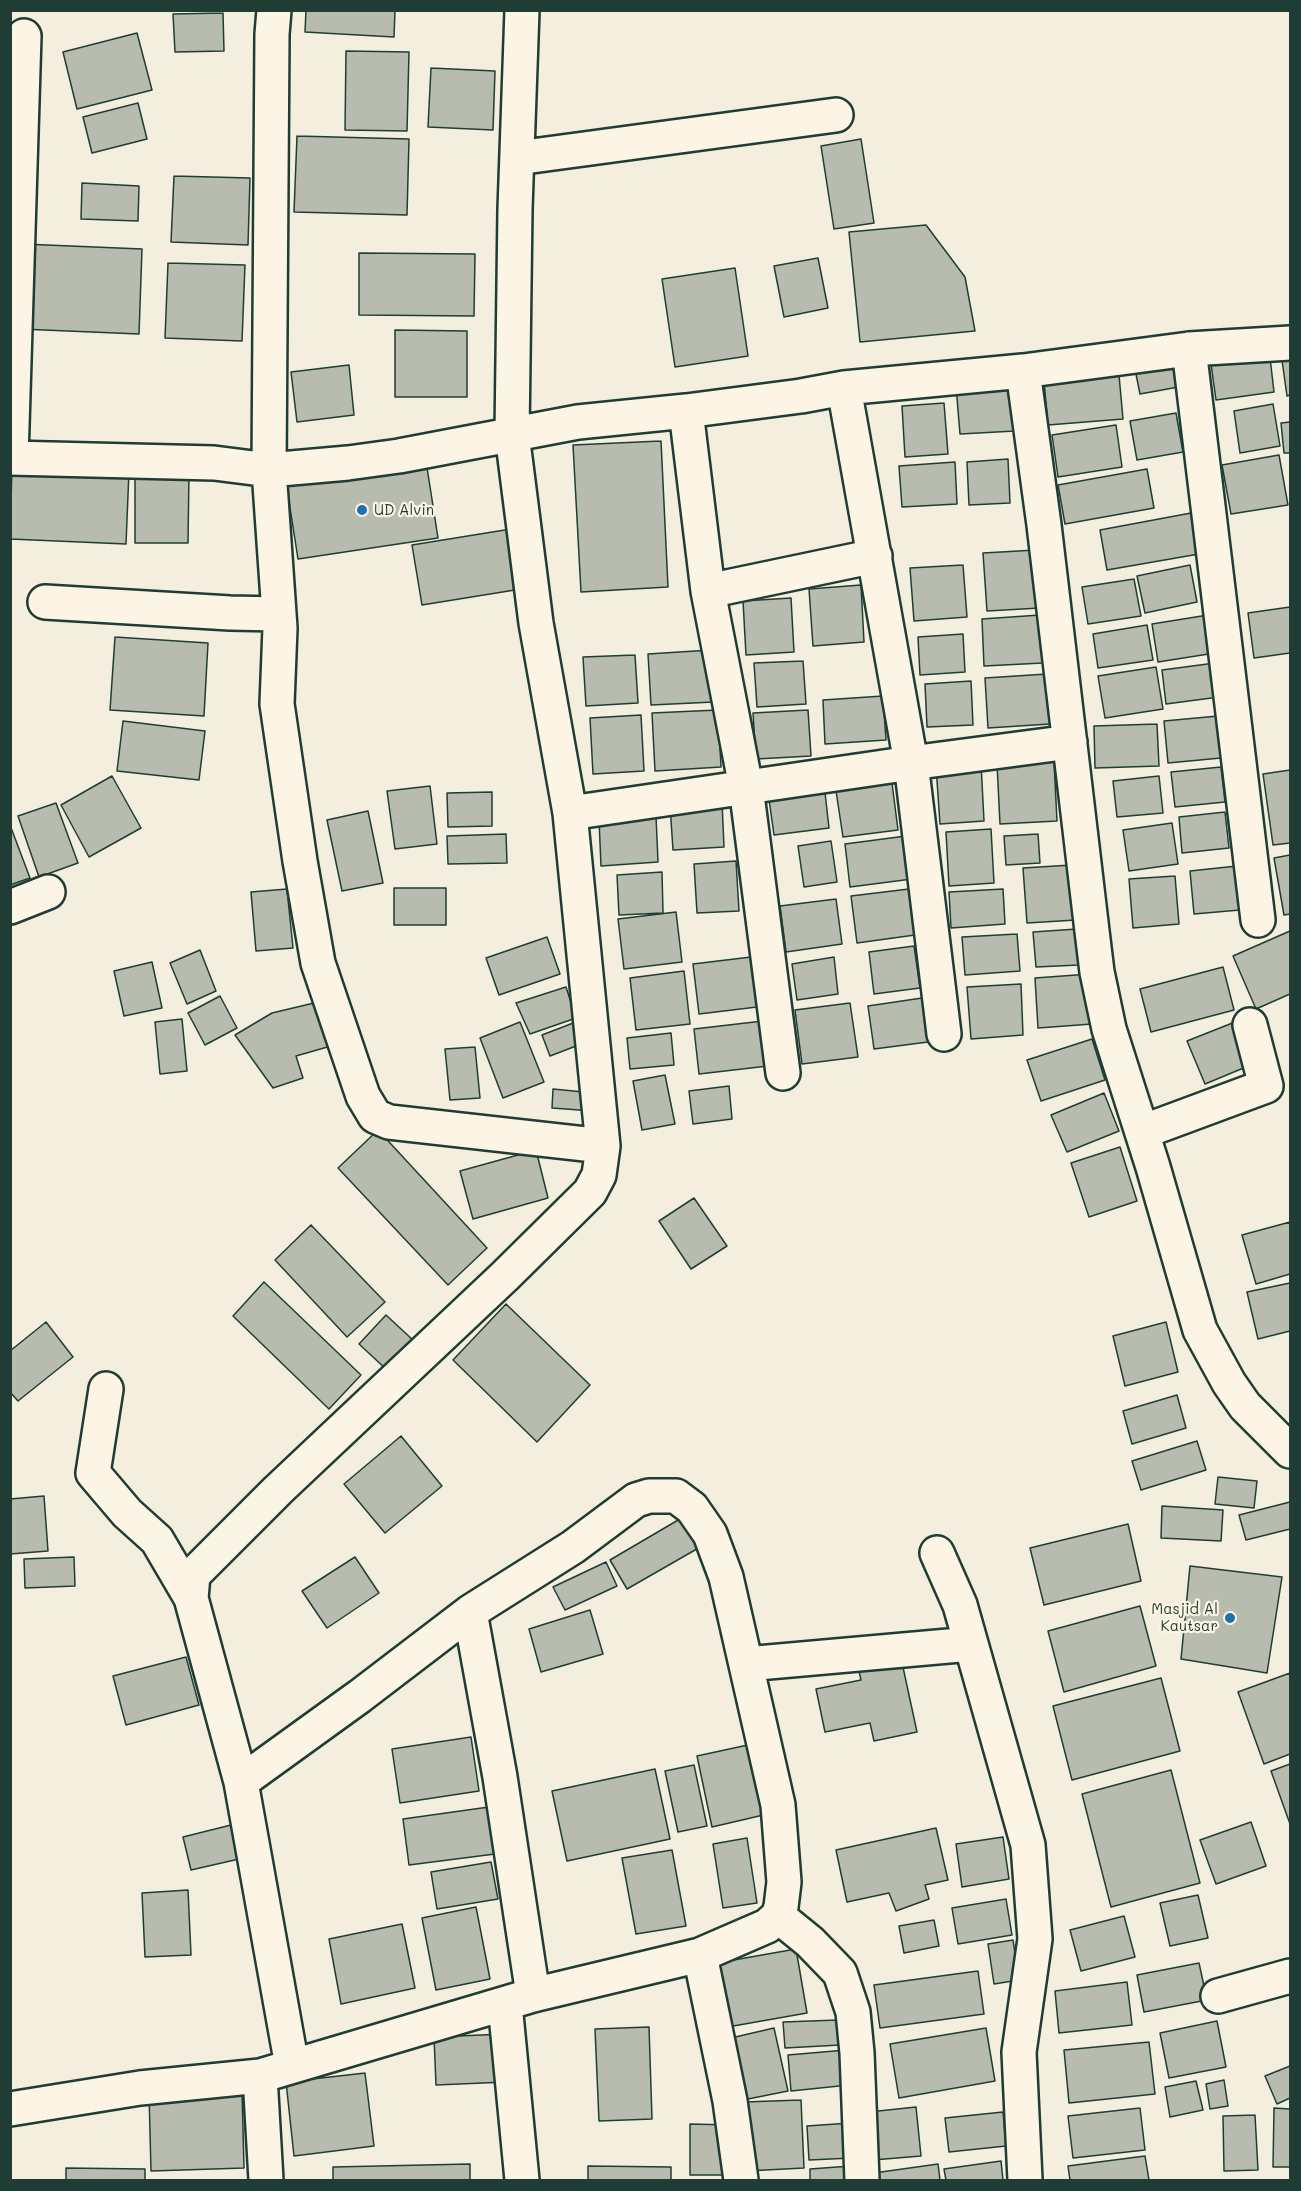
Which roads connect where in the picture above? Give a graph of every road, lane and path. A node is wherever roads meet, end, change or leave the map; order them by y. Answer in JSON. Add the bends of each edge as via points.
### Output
{"nodes":[{"id":1,"x":274,"y":10,"type":"edge"},
{"id":2,"x":522,"y":10,"type":"edge"},
{"id":3,"x":24,"y":36,"type":"dead end"},
{"id":4,"x":836,"y":116,"type":"dead end"},
{"id":5,"x":517,"y":158,"type":"junction"},
{"id":6,"x":1290,"y":343,"type":"edge"},
{"id":7,"x":1189,"y":348,"type":"junction"},
{"id":8,"x":1023,"y":371,"type":"junction"},
{"id":9,"x":844,"y":387,"type":"junction"},
{"id":10,"x":686,"y":411,"type":"junction"},
{"id":11,"x":512,"y":434,"type":"junction"},
{"id":12,"x":11,"y":458,"type":"edge"},
{"id":13,"x":269,"y":470,"type":"junction"},
{"id":14,"x":875,"y":556,"type":"junction"},
{"id":15,"x":708,"y":591,"type":"junction"},
{"id":16,"x":45,"y":602,"type":"dead end"},
{"id":17,"x":279,"y":614,"type":"junction"},
{"id":18,"x":1070,"y":742,"type":"junction"},
{"id":19,"x":911,"y":762,"type":"junction"},
{"id":20,"x":746,"y":787,"type":"junction"},
{"id":21,"x":570,"y":813,"type":"junction"},
{"id":22,"x":48,"y":892,"type":"dead end"},
{"id":23,"x":10,"y":907,"type":"edge"},
{"id":24,"x":1258,"y":920,"type":"dead end"},
{"id":25,"x":1250,"y":1025,"type":"dead end"},
{"id":26,"x":945,"y":1034,"type":"dead end"},
{"id":27,"x":783,"y":1073,"type":"dead end"},
{"id":28,"x":1142,"y":1132,"type":"junction"},
{"id":29,"x":603,"y":1146,"type":"junction"},
{"id":30,"x":106,"y":1389,"type":"dead end"},
{"id":31,"x":1290,"y":1451,"type":"edge"},
{"id":32,"x":937,"y":1553,"type":"dead end"},
{"id":33,"x":190,"y":1598,"type":"junction"},
{"id":34,"x":470,"y":1612,"type":"junction"},
{"id":35,"x":970,"y":1644,"type":"junction"},
{"id":36,"x":746,"y":1664,"type":"junction"},
{"id":37,"x":241,"y":1782,"type":"junction"},
{"id":38,"x":778,"y":1916,"type":"junction"},
{"id":39,"x":700,"y":1955,"type":"junction"},
{"id":40,"x":1290,"y":1976,"type":"edge"},
{"id":41,"x":1218,"y":1996,"type":"dead end"},
{"id":42,"x":519,"y":2000,"type":"junction"},
{"id":43,"x":292,"y":2066,"type":"junction"},
{"id":44,"x":260,"y":2076,"type":"junction"},
{"id":45,"x":10,"y":2109,"type":"edge"},
{"id":46,"x":266,"y":2181,"type":"edge"},
{"id":47,"x":522,"y":2181,"type":"edge"},
{"id":48,"x":741,"y":2181,"type":"edge"},
{"id":49,"x":862,"y":2181,"type":"edge"},
{"id":50,"x":1025,"y":2181,"type":"edge"}],
"edges":[{"from":1,"to":13,"type":"street"},
{"from":2,"to":5,"type":"street"},
{"from":3,"to":12,"type":"street"},
{"from":4,"to":5,"type":"street"},
{"from":5,"to":11,"type":"street"},
{"from":6,"to":7,"type":"street"},
{"from":7,"to":8,"type":"street"},
{"from":7,"to":24,"type":"street"},
{"from":8,"to":9,"type":"street"},
{"from":8,"to":18,"type":"street"},
{"from":9,"to":10,"type":"street"},
{"from":9,"to":14,"type":"street"},
{"from":10,"to":11,"type":"street","via":[[578,422]]},
{"from":10,"to":15,"type":"street"},
{"from":11,"to":13,"type":"street","via":[[399,456]]},
{"from":11,"to":21,"type":"street","via":[[536,623]]},
{"from":12,"to":13,"type":"street","via":[[214,463]]},
{"from":13,"to":17,"type":"street"},
{"from":14,"to":15,"type":"street"},
{"from":14,"to":19,"type":"street"},
{"from":15,"to":20,"type":"street"},
{"from":16,"to":17,"type":"street"},
{"from":17,"to":29,"type":"street","via":[[277,704],[318,963],[363,1096],[375,1116],[389,1122]]},
{"from":18,"to":19,"type":"street"},
{"from":18,"to":28,"type":"street","via":[[1097,972],[1109,1029]]},
{"from":19,"to":20,"type":"street"},
{"from":19,"to":26,"type":"street"},
{"from":20,"to":21,"type":"street"},
{"from":20,"to":27,"type":"street"},
{"from":21,"to":29,"type":"street"},
{"from":22,"to":23,"type":"street"},
{"from":25,"to":28,"type":"street","via":[[1266,1086]]},
{"from":28,"to":31,"type":"street","via":[[1207,1346],[1245,1406]]},
{"from":29,"to":33,"type":"street","via":[[598,1175],[590,1192],[207,1559],[194,1575]]},
{"from":30,"to":33,"type":"street","via":[[93,1473],[127,1513],[157,1540]]},
{"from":32,"to":35,"type":"street","via":[[960,1605]]},
{"from":33,"to":37,"type":"street"},
{"from":34,"to":36,"type":"street","via":[[573,1547],[636,1500],[676,1496],[692,1508],[710,1534],[726,1577]]},
{"from":34,"to":37,"type":"street"},
{"from":34,"to":42,"type":"street","via":[[500,1777]]},
{"from":35,"to":36,"type":"street"},
{"from":35,"to":50,"type":"street","via":[[1028,1845],[1035,1939],[1019,2052]]},
{"from":36,"to":38,"type":"street","via":[[778,1805],[784,1882]]},
{"from":37,"to":43,"type":"street"},
{"from":38,"to":39,"type":"street","via":[[767,1926]]},
{"from":38,"to":49,"type":"street","via":[[840,1973],[853,2012]]},
{"from":39,"to":42,"type":"street"},
{"from":39,"to":48,"type":"street","via":[[730,2102]]},
{"from":40,"to":41,"type":"street"},
{"from":42,"to":43,"type":"street"},
{"from":42,"to":47,"type":"street"},
{"from":43,"to":44,"type":"street"},
{"from":44,"to":45,"type":"street","via":[[140,2088]]},
{"from":44,"to":46,"type":"street"}]}
